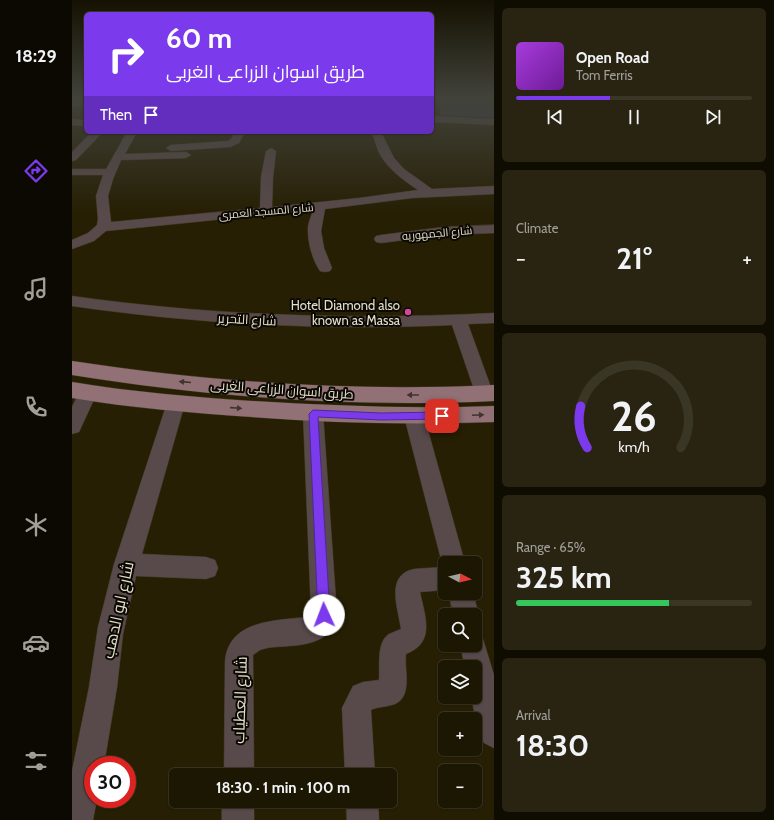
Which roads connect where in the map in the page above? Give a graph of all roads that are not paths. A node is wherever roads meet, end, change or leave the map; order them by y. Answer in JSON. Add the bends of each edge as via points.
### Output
{"nodes":[{"id":1,"x":94,"y":136,"type":"edge"},
{"id":2,"x":130,"y":136,"type":"edge"},
{"id":3,"x":238,"y":136,"type":"edge"},
{"id":4,"x":378,"y":136,"type":"edge"},
{"id":5,"x":171,"y":147,"type":"junction"},
{"id":6,"x":271,"y":151,"type":"dead end"},
{"id":7,"x":186,"y":156,"type":"dead end"},
{"id":8,"x":118,"y":157,"type":"junction"},
{"id":9,"x":72,"y":158,"type":"edge"},
{"id":10,"x":72,"y":172,"type":"edge"},
{"id":11,"x":110,"y":172,"type":"junction"},
{"id":12,"x":494,"y":190,"type":"edge"},
{"id":13,"x":429,"y":193,"type":"junction"},
{"id":14,"x":320,"y":206,"type":"junction"},
{"id":15,"x":266,"y":211,"type":"junction"},
{"id":16,"x":103,"y":227,"type":"junction"},
{"id":17,"x":494,"y":229,"type":"edge"},
{"id":18,"x":381,"y":238,"type":"dead end"},
{"id":19,"x":72,"y":245,"type":"edge"},
{"id":20,"x":325,"y":268,"type":"dead end"},
{"id":21,"x":72,"y":301,"type":"edge"},
{"id":22,"x":494,"y":318,"type":"edge"},
{"id":23,"x":458,"y":320,"type":"junction"},
{"id":24,"x":72,"y":368,"type":"edge"},
{"id":25,"x":141,"y":378,"type":"junction"},
{"id":26,"x":80,"y":392,"type":"edge"},
{"id":27,"x":489,"y":393,"type":"edge"},
{"id":28,"x":131,"y":399,"type":"junction"},
{"id":29,"x":176,"y":403,"type":"junction"},
{"id":30,"x":313,"y":414,"type":"junction"},
{"id":31,"x":494,"y":414,"type":"edge"},
{"id":32,"x":414,"y":416,"type":"junction"},
{"id":33,"x":72,"y":426,"type":"edge"},
{"id":34,"x":451,"y":556,"type":"edge"},
{"id":35,"x":126,"y":564,"type":"junction"},
{"id":36,"x":206,"y":568,"type":"dead end"},
{"id":37,"x":438,"y":579,"type":"edge"},
{"id":38,"x":475,"y":652,"type":"edge"},
{"id":39,"x":494,"y":733,"type":"edge"},
{"id":40,"x":238,"y":768,"type":"edge"},
{"id":41,"x":360,"y":768,"type":"edge"},
{"id":42,"x":238,"y":808,"type":"edge"},
{"id":43,"x":362,"y":808,"type":"edge"},
{"id":44,"x":77,"y":820,"type":"edge"},
{"id":45,"x":238,"y":820,"type":"edge"},
{"id":46,"x":363,"y":820,"type":"edge"}],
"edges":[{"from":1,"to":9,"type":"street"},
{"from":2,"to":8,"type":"street"},
{"from":3,"to":5,"type":"street","via":[[230,144]]},
{"from":4,"to":13,"type":"street","via":[[391,162]]},
{"from":5,"to":7,"type":"street"},
{"from":5,"to":8,"type":"street"},
{"from":6,"to":15,"type":"street"},
{"from":8,"to":11,"type":"street"},
{"from":10,"to":11,"type":"street"},
{"from":11,"to":16,"type":"street","via":[[102,195],[105,222]]},
{"from":12,"to":13,"type":"street","name":"شارع المسجد العمرى"},
{"from":13,"to":14,"type":"street","name":"شارع المسجد العمرى"},
{"from":14,"to":15,"type":"street","name":"شارع المسجد العمرى"},
{"from":14,"to":20,"type":"street","via":[[314,231]]},
{"from":15,"to":16,"type":"street","name":"شارع المسجد العمرى"},
{"from":16,"to":19,"type":"street"},
{"from":17,"to":18,"type":"street","name":"شارع الجمهوريه"},
{"from":21,"to":23,"type":"street","name":"شارع التحرير","via":[[244,319],[351,322]]},
{"from":22,"to":23,"type":"street","name":"شارع التحرير"},
{"from":23,"to":27,"type":"street"},
{"from":24,"to":25,"type":"main road","name":"طريق اسوان الزراعى الغربى"},
{"from":27,"to":25,"type":"main road","name":"طريق اسوان الزراعى الغربى","one_way":true,"via":[[344,394]]},
{"from":25,"to":28,"type":"main road"},
{"from":26,"to":28,"type":"main road","name":"طريق اسوان الزراعى الغربى"},
{"from":26,"to":33,"type":"street"},
{"from":28,"to":29,"type":"main road","name":"طريق اسوان الزراعى الغربى"},
{"from":29,"to":30,"type":"main road","name":"طريق اسوان الزراعى الغربى","one_way":true},
{"from":29,"to":35,"type":"street","name":"شارع ابو الدهب"},
{"from":30,"to":32,"type":"main road","name":"طريق اسوان الزراعى الغربى"},
{"from":30,"to":40,"type":"street","name":"شارع العطياب","via":[[324,615],[321,622],[309,630],[257,638],[244,645],[240,654]]},
{"from":32,"to":31,"type":"main road","name":"طريق اسوان الزراعى الغربى","one_way":true},
{"from":32,"to":34,"type":"street"},
{"from":35,"to":36,"type":"street"},
{"from":35,"to":44,"type":"street","name":"شارع ابو الدهب","via":[[111,629]]},
{"from":37,"to":41,"type":"street","via":[[412,581],[407,587],[414,630],[412,637],[397,644],[392,653],[391,690],[387,693],[363,696],[358,702],[356,708]]},
{"from":38,"to":39,"type":"street"},
{"from":42,"to":45,"type":"street"},
{"from":43,"to":46,"type":"street"}]}
